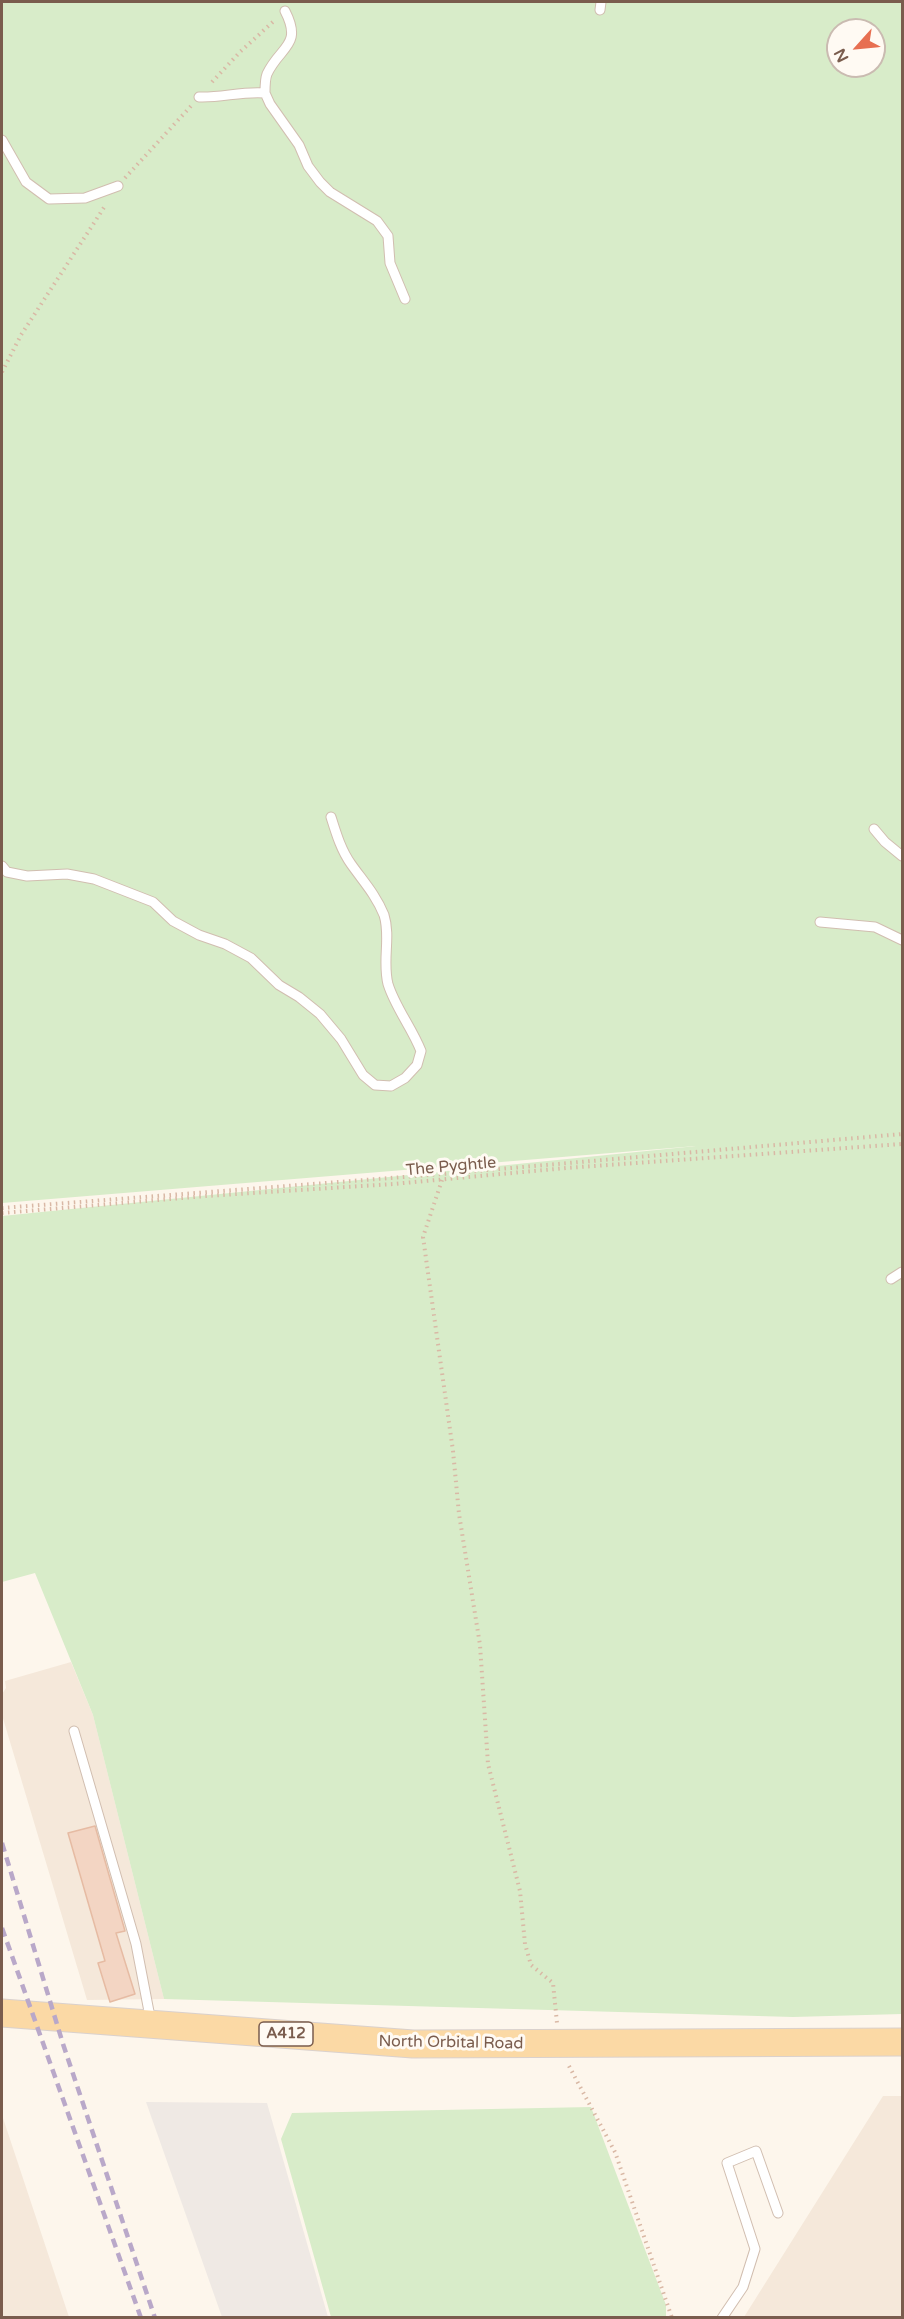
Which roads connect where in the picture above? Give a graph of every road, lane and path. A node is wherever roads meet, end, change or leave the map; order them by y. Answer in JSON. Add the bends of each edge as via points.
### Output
{"nodes":[{"id":1,"x":285,"y":10,"type":"joint"},
{"id":2,"x":265,"y":93,"type":"junction"},
{"id":3,"x":199,"y":97,"type":"junction"},
{"id":4,"x":2,"y":140,"type":"edge"},
{"id":5,"x":118,"y":186,"type":"junction"},
{"id":6,"x":405,"y":299,"type":"dead end"},
{"id":7,"x":2,"y":372,"type":"edge"},
{"id":8,"x":331,"y":817,"type":"dead end"},
{"id":9,"x":873,"y":829,"type":"dead end"},
{"id":10,"x":903,"y":856,"type":"edge"},
{"id":11,"x":2,"y":866,"type":"edge"},
{"id":12,"x":819,"y":922,"type":"dead end"},
{"id":13,"x":903,"y":940,"type":"edge"},
{"id":14,"x":903,"y":1134,"type":"edge"},
{"id":15,"x":903,"y":1144,"type":"edge"},
{"id":16,"x":442,"y":1180,"type":"junction"},
{"id":17,"x":2,"y":1208,"type":"edge"},
{"id":18,"x":2,"y":1213,"type":"edge"},
{"id":19,"x":903,"y":1272,"type":"edge"},
{"id":20,"x":891,"y":1279,"type":"dead end"},
{"id":21,"x":74,"y":1731,"type":"dead end"},
{"id":22,"x":2,"y":2013,"type":"edge"},
{"id":23,"x":151,"y":2024,"type":"junction"},
{"id":24,"x":903,"y":2042,"type":"edge"},
{"id":25,"x":557,"y":2044,"type":"junction"},
{"id":26,"x":778,"y":2213,"type":"dead end"},
{"id":27,"x":672,"y":2318,"type":"edge"},
{"id":28,"x":722,"y":2318,"type":"edge"}],
"edges":[{"from":1,"to":2,"type":"lane","via":[[292,24],[292,39],[266,75]]},
{"from":1,"to":3,"type":"path"},
{"from":2,"to":3,"type":"lane"},
{"from":2,"to":6,"type":"lane","via":[[320,182],[377,221],[388,236],[390,263]]},
{"from":3,"to":5,"type":"path"},
{"from":4,"to":5,"type":"lane","via":[[26,182],[49,199],[85,198]]},
{"from":5,"to":7,"type":"path","via":[[21,335]]},
{"from":8,"to":11,"type":"lane","via":[[342,849],[382,911],[387,933],[388,984],[421,1051],[417,1065],[391,1086],[375,1085],[363,1075],[320,1014],[279,985],[251,958],[173,921],[153,902],[94,879],[67,874],[27,876],[7,872]]},
{"from":9,"to":10,"type":"lane"},
{"from":12,"to":13,"type":"lane","via":[[875,927]]},
{"from":14,"to":17,"type":"path"},
{"from":15,"to":16,"type":"path","name":"The Pyghtle"},
{"from":16,"to":18,"type":"path","name":"The Pyghtle"},
{"from":16,"to":25,"type":"path","via":[[423,1237],[480,1645],[488,1764],[520,1891],[531,1965],[553,1983]]},
{"from":19,"to":20,"type":"lane"},
{"from":21,"to":23,"type":"lane","via":[[136,1944]]},
{"from":22,"to":23,"type":"main road","name":"North Orbital Road","number":"A412"},
{"from":23,"to":25,"type":"main road","name":"North Orbital Road","number":"A412","via":[[413,2044]]},
{"from":24,"to":25,"type":"main road","name":"North Orbital Road","number":"A412"},
{"from":25,"to":27,"type":"path","via":[[615,2151]]},
{"from":26,"to":28,"type":"lane","via":[[756,2151],[727,2163],[755,2249],[743,2287]]}]}
